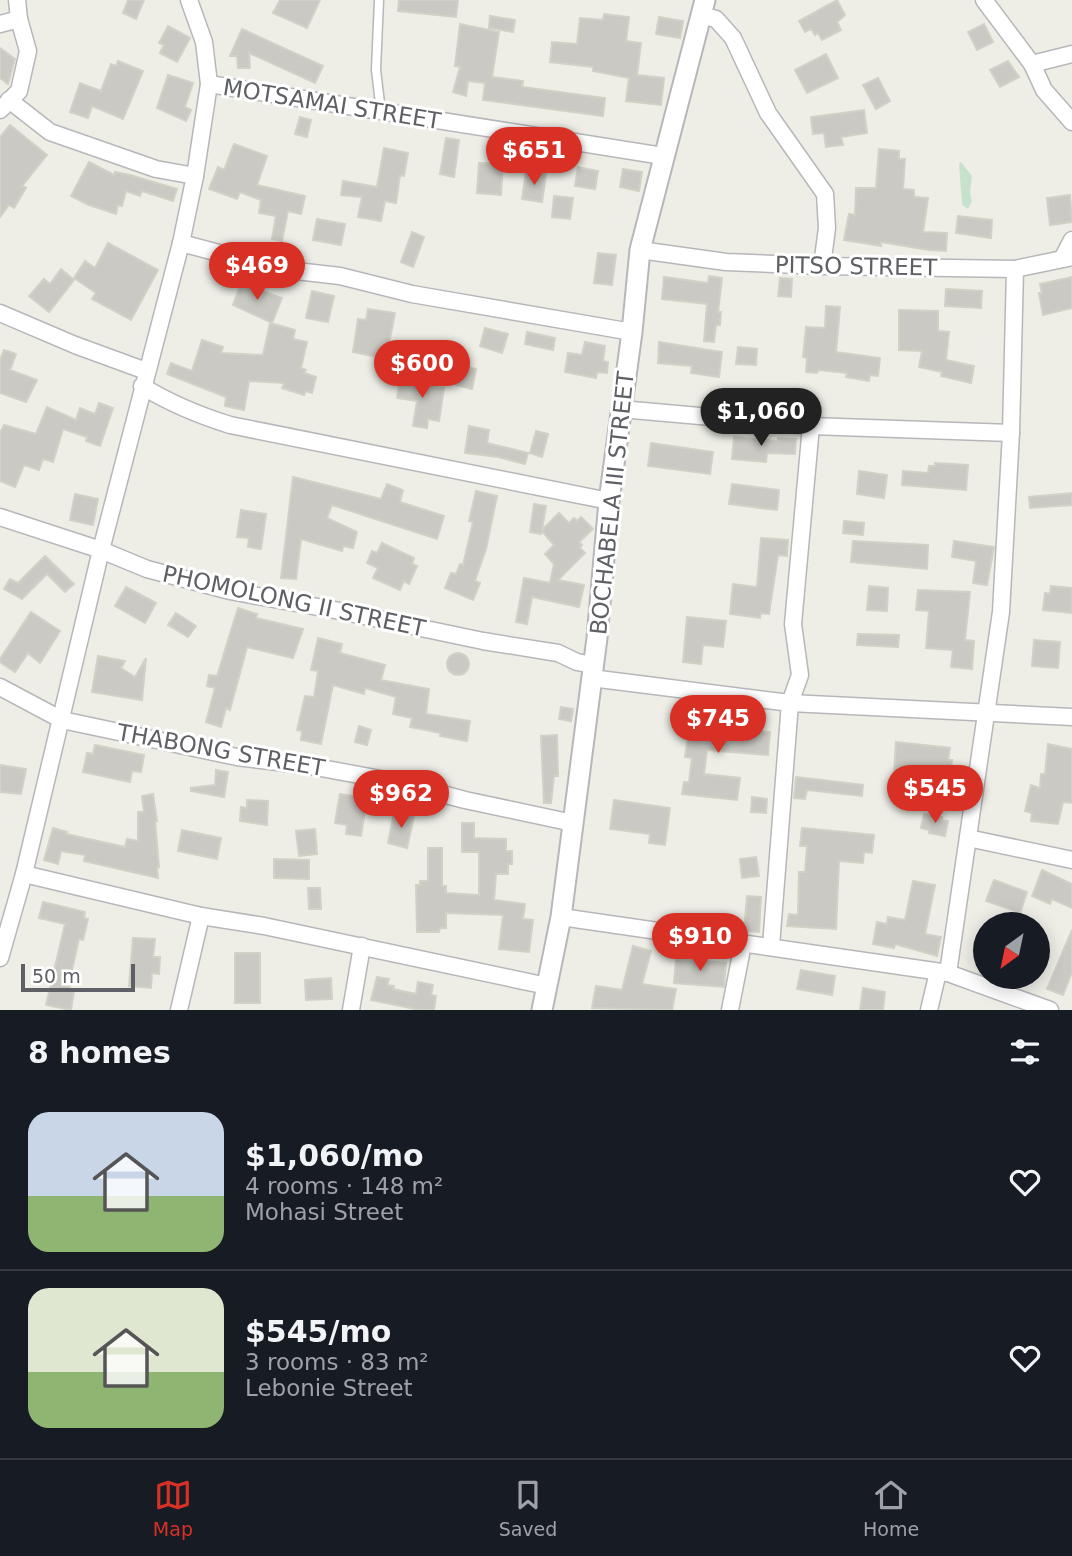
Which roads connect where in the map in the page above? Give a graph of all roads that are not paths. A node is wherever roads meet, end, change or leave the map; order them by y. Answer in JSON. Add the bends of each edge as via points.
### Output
{"nodes":[{"id":1,"x":17,"y":0,"type":"edge"},
{"id":2,"x":190,"y":0,"type":"edge"},
{"id":3,"x":379,"y":0,"type":"edge"},
{"id":4,"x":984,"y":0,"type":"edge"},
{"id":5,"x":703,"y":8,"type":"edge"},
{"id":6,"x":19,"y":19,"type":"junction"},
{"id":7,"x":0,"y":23,"type":"edge"},
{"id":8,"x":1072,"y":54,"type":"edge"},
{"id":9,"x":1032,"y":64,"type":"junction"},
{"id":10,"x":209,"y":85,"type":"junction"},
{"id":11,"x":5,"y":105,"type":"edge"},
{"id":12,"x":381,"y":111,"type":"junction"},
{"id":13,"x":1072,"y":122,"type":"edge"},
{"id":14,"x":663,"y":156,"type":"junction"},
{"id":15,"x":195,"y":176,"type":"junction"},
{"id":16,"x":1072,"y":240,"type":"edge"},
{"id":17,"x":181,"y":243,"type":"junction"},
{"id":18,"x":640,"y":250,"type":"junction"},
{"id":19,"x":1067,"y":258,"type":"edge"},
{"id":20,"x":822,"y":266,"type":"junction"},
{"id":21,"x":1016,"y":269,"type":"junction"},
{"id":22,"x":0,"y":313,"type":"edge"},
{"id":23,"x":632,"y":332,"type":"junction"},
{"id":24,"x":144,"y":379,"type":"junction"},
{"id":25,"x":621,"y":409,"type":"junction"},
{"id":26,"x":811,"y":426,"type":"junction"},
{"id":27,"x":1011,"y":433,"type":"junction"},
{"id":28,"x":609,"y":501,"type":"junction"},
{"id":29,"x":0,"y":517,"type":"edge"},
{"id":30,"x":101,"y":550,"type":"junction"},
{"id":31,"x":592,"y":671,"type":"junction"},
{"id":32,"x":0,"y":687,"type":"edge"},
{"id":33,"x":790,"y":703,"type":"junction"},
{"id":34,"x":986,"y":713,"type":"junction"},
{"id":35,"x":1072,"y":717,"type":"edge"},
{"id":36,"x":62,"y":720,"type":"junction"},
{"id":37,"x":573,"y":822,"type":"junction"},
{"id":38,"x":968,"y":838,"type":"junction"},
{"id":39,"x":1072,"y":860,"type":"edge"},
{"id":40,"x":24,"y":874,"type":"junction"},
{"id":41,"x":201,"y":916,"type":"junction"},
{"id":42,"x":561,"y":917,"type":"junction"},
{"id":43,"x":743,"y":944,"type":"junction"},
{"id":44,"x":362,"y":946,"type":"junction"},
{"id":45,"x":771,"y":946,"type":"junction"},
{"id":46,"x":0,"y":958,"type":"edge"},
{"id":47,"x":943,"y":972,"type":"junction"},
{"id":48,"x":547,"y":986,"type":"junction"},
{"id":49,"x":179,"y":1010,"type":"edge"},
{"id":50,"x":351,"y":1010,"type":"edge"},
{"id":51,"x":542,"y":1010,"type":"edge"},
{"id":52,"x":730,"y":1010,"type":"edge"},
{"id":53,"x":929,"y":1010,"type":"edge"},
{"id":54,"x":1050,"y":1010,"type":"edge"}],
"edges":[{"from":1,"to":6,"type":"street"},
{"from":2,"to":10,"type":"street","via":[[204,43]]},
{"from":3,"to":12,"type":"lane","via":[[376,70]]},
{"from":4,"to":9,"type":"street"},
{"from":5,"to":14,"type":"street","name":"BOCHABELA III STREET"},
{"from":5,"to":20,"type":"street","via":[[733,38],[768,113],[825,194]]},
{"from":6,"to":7,"type":"street"},
{"from":6,"to":11,"type":"street","via":[[28,51],[19,91]]},
{"from":8,"to":9,"type":"street"},
{"from":9,"to":13,"type":"street","via":[[1044,90]]},
{"from":10,"to":12,"type":"street","name":"MOTSAMAI STREET"},
{"from":10,"to":15,"type":"street"},
{"from":11,"to":15,"type":"street","via":[[50,132],[156,169]]},
{"from":12,"to":14,"type":"street","name":"MOTSAMAI STREET"},
{"from":14,"to":18,"type":"street","name":"BOCHABELA III STREET"},
{"from":15,"to":17,"type":"street"},
{"from":16,"to":19,"type":"street"},
{"from":17,"to":23,"type":"street","via":[[279,269],[341,276],[412,294]]},
{"from":17,"to":24,"type":"street"},
{"from":18,"to":20,"type":"street","name":"PITSO STREET","via":[[726,262]]},
{"from":18,"to":23,"type":"street","name":"BOCHABELA III STREET"},
{"from":19,"to":21,"type":"street","name":"PITSO STREET"},
{"from":20,"to":21,"type":"street","name":"PITSO STREET"},
{"from":21,"to":27,"type":"street"},
{"from":22,"to":24,"type":"street"},
{"from":23,"to":25,"type":"street","name":"BOCHABELA III STREET"},
{"from":24,"to":28,"type":"street","via":[[166,401],[230,425]]},
{"from":24,"to":30,"type":"street"},
{"from":25,"to":26,"type":"street"},
{"from":25,"to":28,"type":"street","name":"BOCHABELA III STREET"},
{"from":26,"to":27,"type":"street"},
{"from":26,"to":33,"type":"street","via":[[793,624],[800,675]]},
{"from":27,"to":34,"type":"street","via":[[1001,612]]},
{"from":28,"to":31,"type":"street","name":"BOCHABELA III STREET"},
{"from":29,"to":30,"type":"street","name":"PHOMOLONG II STREET"},
{"from":30,"to":31,"type":"street","name":"PHOMOLONG II STREET","via":[[147,569],[230,591],[558,653]]},
{"from":30,"to":36,"type":"street"},
{"from":31,"to":33,"type":"street","name":"PHOMOLONG II STREET"},
{"from":31,"to":37,"type":"street","name":"BOCHABELA III STREET"},
{"from":32,"to":36,"type":"street","name":"THABONG STREET"},
{"from":33,"to":34,"type":"street","name":"PHOMOLONG II STREET"},
{"from":33,"to":45,"type":"street"},
{"from":34,"to":35,"type":"street","name":"PHOMOLONG II STREET"},
{"from":34,"to":38,"type":"street"},
{"from":36,"to":37,"type":"street","name":"THABONG STREET","via":[[237,757],[397,782]]},
{"from":36,"to":40,"type":"street"},
{"from":37,"to":42,"type":"street","name":"BOCHABELA III STREET"},
{"from":38,"to":39,"type":"street"},
{"from":38,"to":47,"type":"street"},
{"from":40,"to":41,"type":"street"},
{"from":40,"to":46,"type":"street"},
{"from":41,"to":44,"type":"street"},
{"from":41,"to":49,"type":"street"},
{"from":42,"to":43,"type":"street"},
{"from":42,"to":48,"type":"street","name":"BOCHABELA III STREET"},
{"from":43,"to":45,"type":"street"},
{"from":43,"to":52,"type":"street"},
{"from":44,"to":48,"type":"street"},
{"from":44,"to":50,"type":"street"},
{"from":45,"to":47,"type":"street"},
{"from":47,"to":53,"type":"street"},
{"from":47,"to":54,"type":"street"},
{"from":48,"to":51,"type":"street","name":"BOCHABELA III STREET"}]}
